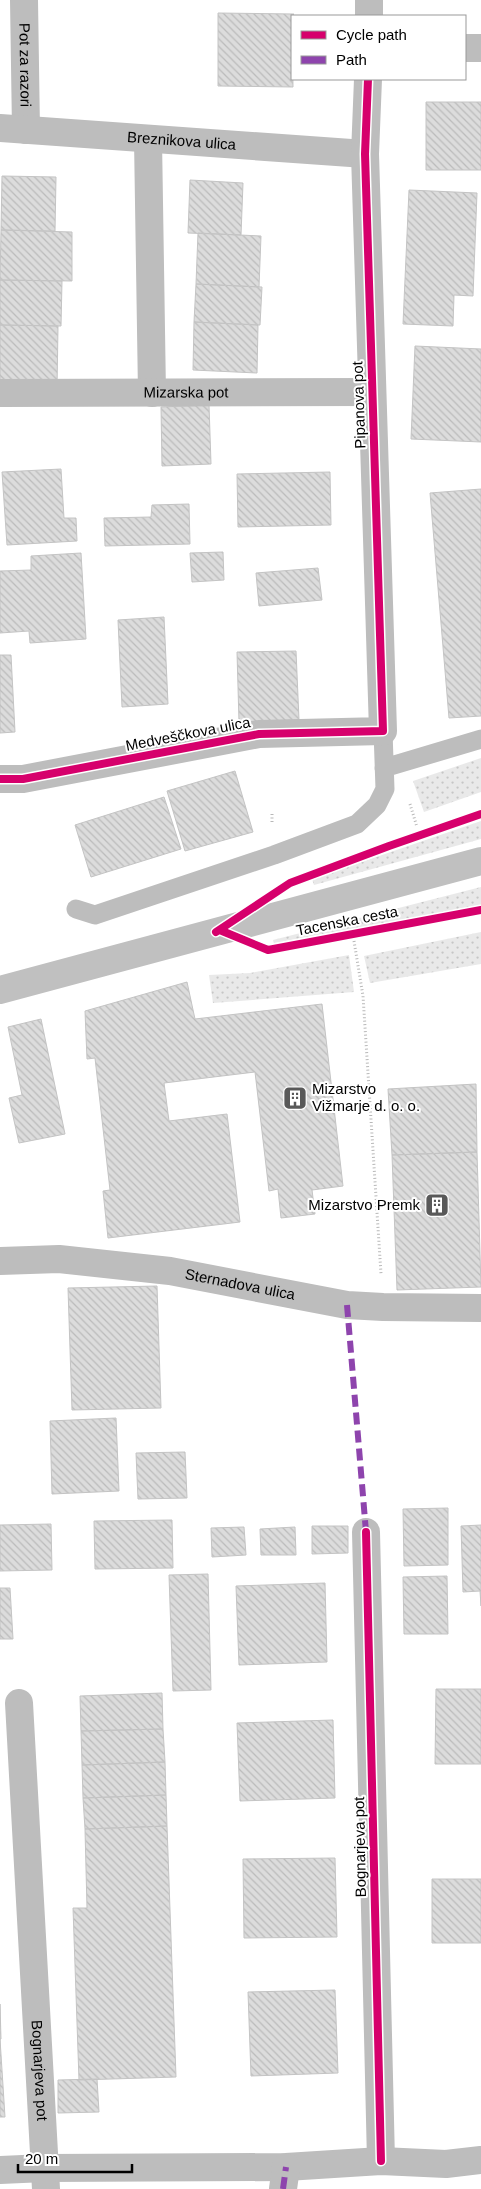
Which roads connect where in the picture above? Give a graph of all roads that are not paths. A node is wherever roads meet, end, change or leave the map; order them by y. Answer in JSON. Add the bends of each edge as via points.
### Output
{"nodes":[{"id":1,"x":24,"y":0,"type":"edge"},
{"id":2,"x":369,"y":0,"type":"edge"},
{"id":3,"x":369,"y":15,"type":"edge"},
{"id":4,"x":466,"y":48,"type":"edge"},
{"id":5,"x":481,"y":48,"type":"edge"},
{"id":6,"x":368,"y":80,"type":"edge"},
{"id":7,"x":13,"y":129,"type":"edge"},
{"id":8,"x":148,"y":140,"type":"junction"},
{"id":9,"x":365,"y":154,"type":"junction"},
{"id":10,"x":372,"y":392,"type":"junction"},
{"id":11,"x":0,"y":393,"type":"edge"},
{"id":12,"x":152,"y":393,"type":"junction"},
{"id":13,"x":383,"y":731,"type":"junction"},
{"id":14,"x":481,"y":739,"type":"edge"},
{"id":15,"x":384,"y":768,"type":"junction"},
{"id":16,"x":0,"y":780,"type":"edge"},
{"id":17,"x":481,"y":861,"type":"edge"},
{"id":18,"x":76,"y":909,"type":"dead end"},
{"id":19,"x":0,"y":990,"type":"edge"},
{"id":20,"x":0,"y":1261,"type":"edge"},
{"id":21,"x":481,"y":1308,"type":"edge"},
{"id":22,"x":366,"y":1532,"type":"dead end"},
{"id":23,"x":19,"y":1703,"type":"dead end"},
{"id":24,"x":481,"y":2160,"type":"edge"},
{"id":25,"x":380,"y":2161,"type":"junction"},
{"id":26,"x":0,"y":2170,"type":"edge"},
{"id":27,"x":45,"y":2178,"type":"edge"},
{"id":28,"x":284,"y":2178,"type":"edge"}],
"edges":[{"from":1,"to":7,"type":"street","name":"Pot za razori"},
{"from":2,"to":3,"type":"street"},
{"from":4,"to":5,"type":"street"},
{"from":6,"to":9,"type":"street","name":"Pipanova pot"},
{"from":7,"to":8,"type":"street","name":"Breznikova ulica"},
{"from":8,"to":9,"type":"street","name":"Breznikova ulica"},
{"from":8,"to":12,"type":"street"},
{"from":9,"to":10,"type":"street","name":"Pipanova pot"},
{"from":10,"to":12,"type":"street","name":"Mizarska pot"},
{"from":10,"to":13,"type":"street","name":"Pipanova pot"},
{"from":11,"to":12,"type":"street","name":"Mizarska pot"},
{"from":13,"to":15,"type":"lane"},
{"from":13,"to":16,"type":"street","name":"Medveščkova ulica","via":[[259,734],[23,779]]},
{"from":14,"to":15,"type":"lane"},
{"from":15,"to":18,"type":"lane","via":[[385,789],[377,805],[357,824],[95,915]]},
{"from":17,"to":19,"type":"main road","name":"Tacenska cesta"},
{"from":20,"to":21,"type":"street","name":"Sternadova ulica","via":[[60,1259],[161,1270],[347,1304]]},
{"from":22,"to":25,"type":"street","name":"Bognarjeva pot"},
{"from":23,"to":27,"type":"street","name":"Bognarjeva pot"},
{"from":24,"to":25,"type":"street","via":[[446,2164]]},
{"from":25,"to":28,"type":"street"},
{"from":26,"to":27,"type":"street"},
{"from":27,"to":28,"type":"street"}]}
